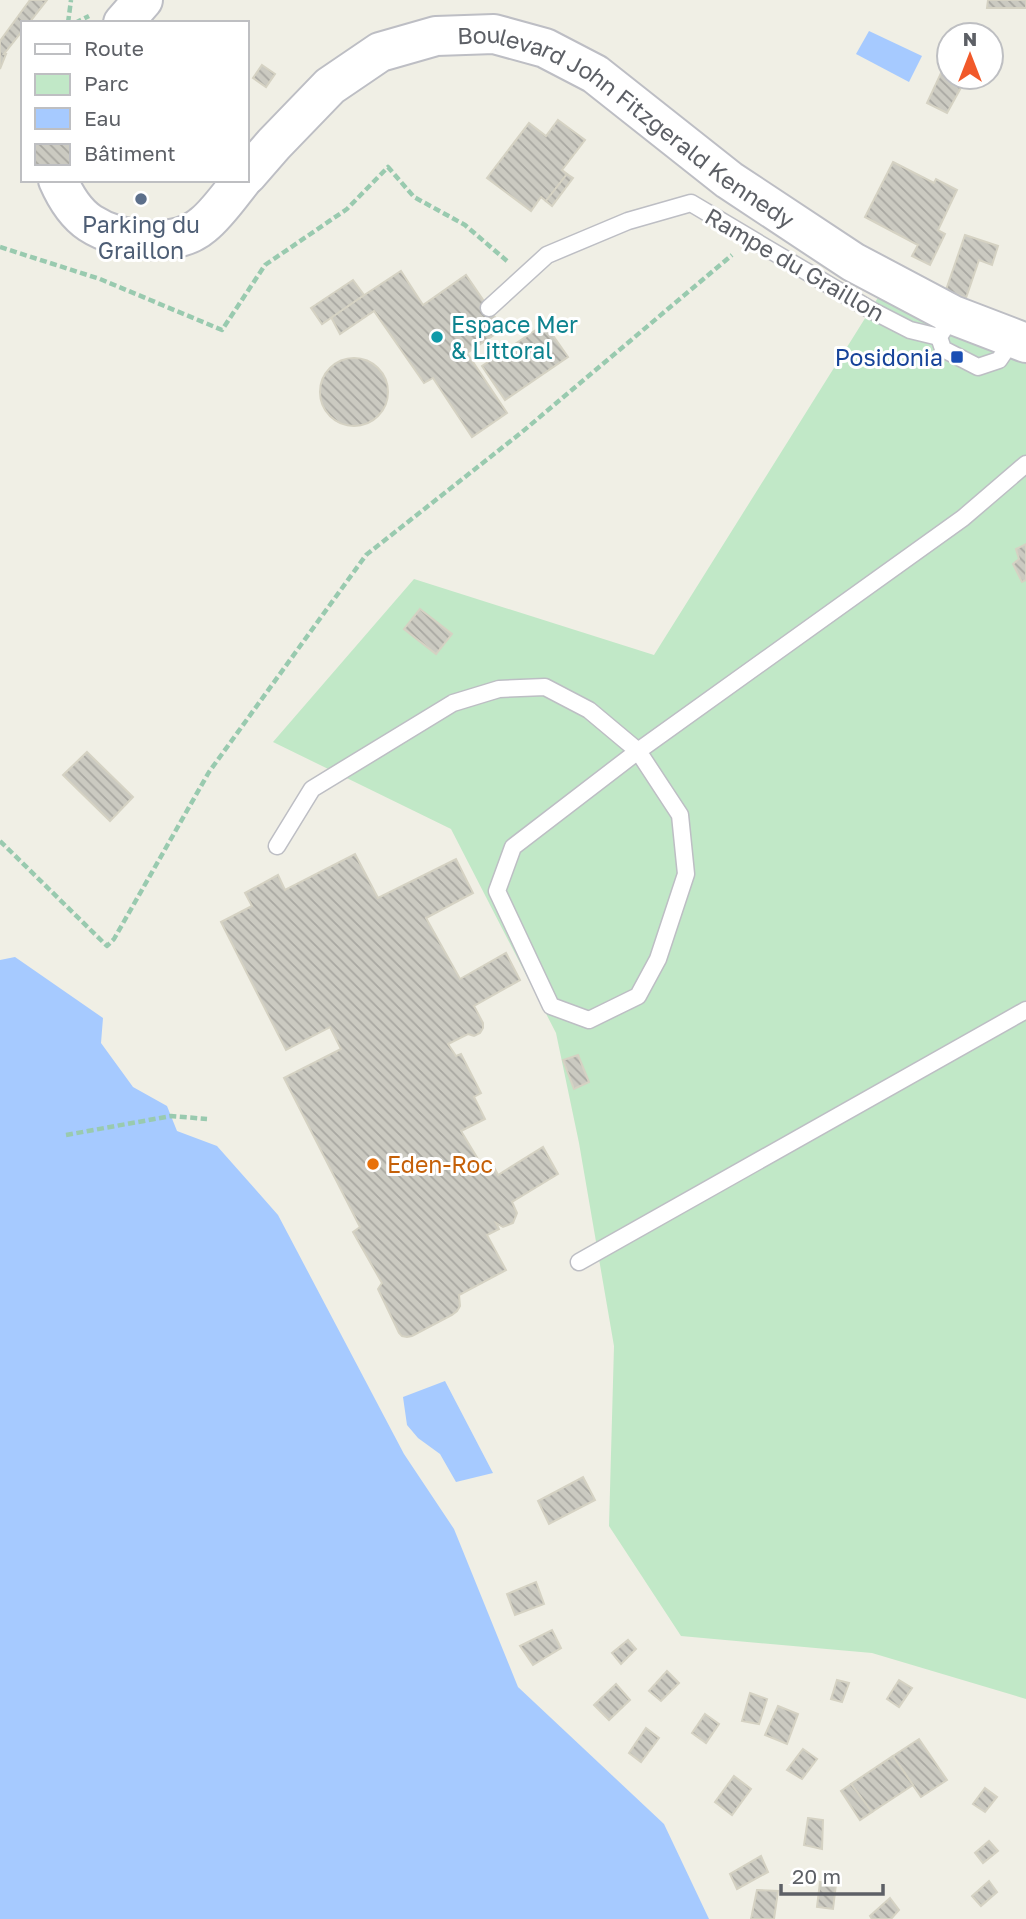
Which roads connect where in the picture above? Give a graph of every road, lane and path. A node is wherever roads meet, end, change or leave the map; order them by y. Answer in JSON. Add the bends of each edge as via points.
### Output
{"nodes":[{"id":1,"x":72,"y":0,"type":"edge"},
{"id":2,"x":143,"y":0,"type":"edge"},
{"id":3,"x":68,"y":21,"type":"edge"},
{"id":4,"x":125,"y":21,"type":"edge"},
{"id":5,"x":248,"y":174,"type":"edge"},
{"id":6,"x":59,"y":182,"type":"edge"},
{"id":7,"x":240,"y":182,"type":"edge"},
{"id":8,"x":751,"y":239,"type":"junction"},
{"id":9,"x":0,"y":247,"type":"edge"},
{"id":10,"x":525,"y":276,"type":"junction"},
{"id":11,"x":489,"y":308,"type":"dead end"},
{"id":12,"x":946,"y":326,"type":"junction"},
{"id":13,"x":1020,"y":340,"type":"edge"},
{"id":14,"x":1026,"y":464,"type":"edge"},
{"id":15,"x":638,"y":751,"type":"junction"},
{"id":16,"x":0,"y":841,"type":"edge"},
{"id":17,"x":276,"y":846,"type":"dead end"},
{"id":18,"x":1026,"y":1010,"type":"edge"},
{"id":19,"x":207,"y":1119,"type":"dead end"},
{"id":20,"x":66,"y":1135,"type":"dead end"},
{"id":21,"x":579,"y":1262,"type":"dead end"}],
"edges":[{"from":1,"to":3,"type":"path"},
{"from":2,"to":4,"type":"street"},
{"from":5,"to":12,"type":"street","name":"Boulevard John Fitzgerald Kennedy","via":[[330,86],[380,52],[436,36],[494,34],[545,48],[595,74],[729,180]]},
{"from":6,"to":7,"type":"street","via":[[67,200],[89,223],[150,241],[178,238],[203,226]]},
{"from":8,"to":10,"type":"lane","name":"Rampe du Graillon","via":[[691,203],[628,222],[547,255]]},
{"from":8,"to":12,"type":"lane","name":"Rampe du Graillon","via":[[910,330]]},
{"from":8,"to":16,"type":"path","via":[[522,432],[366,555],[209,772],[107,946]]},
{"from":9,"to":10,"type":"path","via":[[100,279],[222,330],[265,265],[347,209],[388,167],[414,197],[465,225]]},
{"from":10,"to":11,"type":"lane"},
{"from":12,"to":13,"type":"street","name":"Boulevard John Fitzgerald Kennedy"},
{"from":14,"to":15,"type":"lane","via":[[963,518]]},
{"from":15,"to":15,"type":"lane","via":[[680,815],[686,874],[658,959],[638,996],[589,1020],[551,1006],[497,891],[513,847]]},
{"from":15,"to":17,"type":"lane","via":[[589,710],[545,687],[499,689],[453,703],[312,789]]},
{"from":18,"to":21,"type":"lane"},
{"from":19,"to":20,"type":"path","via":[[171,1116]]}]}
